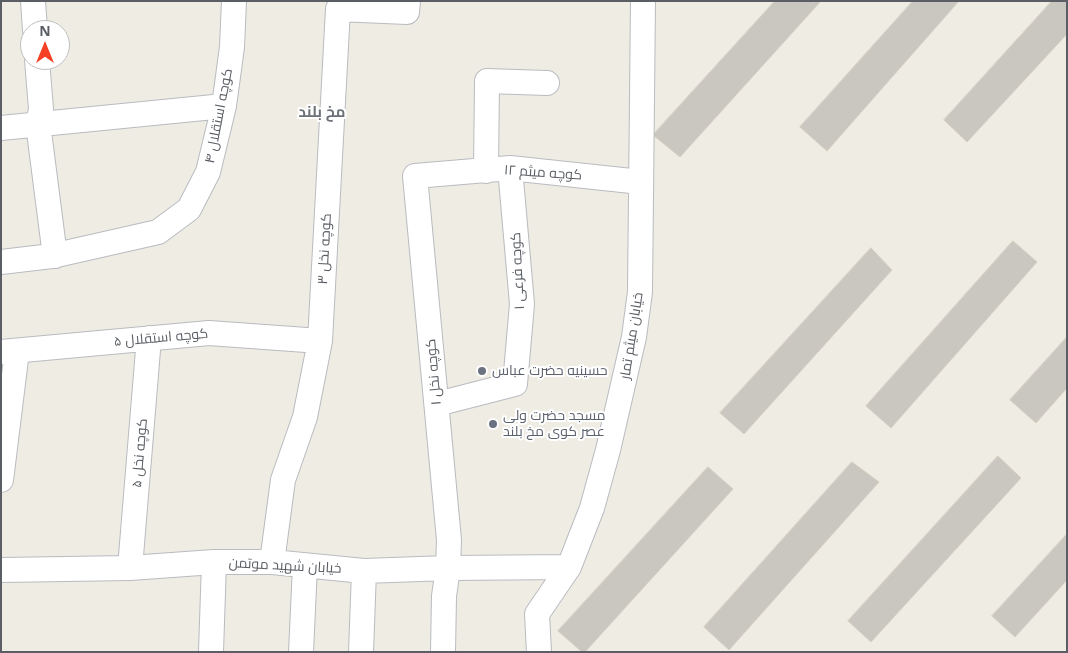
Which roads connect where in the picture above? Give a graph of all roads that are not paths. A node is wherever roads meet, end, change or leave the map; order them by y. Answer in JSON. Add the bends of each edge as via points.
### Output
{"nodes":[{"id":1,"x":32,"y":1,"type":"edge"},
{"id":2,"x":234,"y":1,"type":"edge"},
{"id":3,"x":408,"y":1,"type":"edge"},
{"id":4,"x":643,"y":1,"type":"edge"},
{"id":5,"x":34,"y":20,"type":"edge"},
{"id":6,"x":38,"y":70,"type":"edge"},
{"id":7,"x":547,"y":83,"type":"dead end"},
{"id":8,"x":224,"y":106,"type":"junction"},
{"id":9,"x":38,"y":124,"type":"junction"},
{"id":10,"x":1,"y":128,"type":"edge"},
{"id":11,"x":510,"y":168,"type":"junction"},
{"id":12,"x":486,"y":171,"type":"junction"},
{"id":13,"x":415,"y":176,"type":"joint"},
{"id":14,"x":641,"y":182,"type":"junction"},
{"id":15,"x":55,"y":256,"type":"junction"},
{"id":16,"x":1,"y":262,"type":"edge"},
{"id":17,"x":149,"y":338,"type":"junction"},
{"id":18,"x":320,"y":341,"type":"junction"},
{"id":19,"x":9,"y":352,"type":"edge"},
{"id":20,"x":437,"y":404,"type":"junction"},
{"id":21,"x":1,"y":480,"type":"edge"},
{"id":22,"x":214,"y":562,"type":"junction"},
{"id":23,"x":272,"y":562,"type":"junction"},
{"id":24,"x":305,"y":566,"type":"junction"},
{"id":25,"x":569,"y":567,"type":"junction"},
{"id":26,"x":130,"y":568,"type":"junction"},
{"id":27,"x":448,"y":568,"type":"junction"},
{"id":28,"x":1,"y":570,"type":"edge"},
{"id":29,"x":364,"y":571,"type":"junction"},
{"id":30,"x":211,"y":652,"type":"edge"},
{"id":31,"x":302,"y":652,"type":"edge"},
{"id":32,"x":361,"y":652,"type":"edge"},
{"id":33,"x":443,"y":652,"type":"edge"},
{"id":34,"x":539,"y":652,"type":"edge"}],
"edges":[{"from":1,"to":5,"type":"street"},
{"from":2,"to":8,"type":"street","name":"کوچه استقلال ۴"},
{"from":3,"to":18,"type":"street","name":"کوچه نخل ۳","via":[[407,12],[338,9]]},
{"from":4,"to":14,"type":"street","name":"خیابان میثم تمار"},
{"from":6,"to":9,"type":"street","via":[[41,109]]},
{"from":7,"to":12,"type":"street","via":[[488,81]]},
{"from":8,"to":9,"type":"street"},
{"from":8,"to":15,"type":"street","name":"کوچه استقلال ۴","via":[[208,172],[189,209],[158,232]]},
{"from":9,"to":10,"type":"street"},
{"from":9,"to":15,"type":"street"},
{"from":11,"to":12,"type":"street","name":"کوچه میثم ۱۲"},
{"from":11,"to":14,"type":"street","name":"کوچه میثم ۱۲"},
{"from":11,"to":20,"type":"street","name":"کوچه فرعی ۱","via":[[522,304],[515,384]]},
{"from":12,"to":13,"type":"street","name":"کوچه میثم ۱۲"},
{"from":13,"to":20,"type":"street","name":"کوچه نخل ۱"},
{"from":14,"to":25,"type":"street","name":"خیابان میثم تمار","via":[[640,292],[634,336],[592,508]]},
{"from":15,"to":16,"type":"street","name":"کوچه استقلال ۴"},
{"from":17,"to":18,"type":"street","name":"کوچه استقلال ۵","via":[[209,333]]},
{"from":17,"to":19,"type":"street","name":"کوچه استقلال ۵"},
{"from":17,"to":26,"type":"street","name":"کوچه نخل ۵"},
{"from":18,"to":23,"type":"street","name":"کوچه نخل ۳","via":[[305,417],[283,480]]},
{"from":19,"to":21,"type":"street"},
{"from":20,"to":27,"type":"street","name":"کوچه نخل ۱","via":[[449,540]]},
{"from":22,"to":23,"type":"street","name":"خیابان شهید موتمن"},
{"from":22,"to":26,"type":"street","name":"خیابان شهید موتمن"},
{"from":22,"to":30,"type":"street"},
{"from":23,"to":24,"type":"street","name":"خیابان شهید موتمن"},
{"from":24,"to":29,"type":"street","name":"خیابان شهید موتمن"},
{"from":24,"to":31,"type":"street"},
{"from":25,"to":27,"type":"street","name":"خیابان شهید موتمن"},
{"from":25,"to":34,"type":"street","name":"خیابان میثم تمار","via":[[537,614]]},
{"from":26,"to":28,"type":"street","name":"خیابان شهید موتمن"},
{"from":27,"to":29,"type":"street","name":"خیابان شهید موتمن"},
{"from":27,"to":33,"type":"street","name":"کوچه نخل ۱"},
{"from":29,"to":32,"type":"street"}]}
